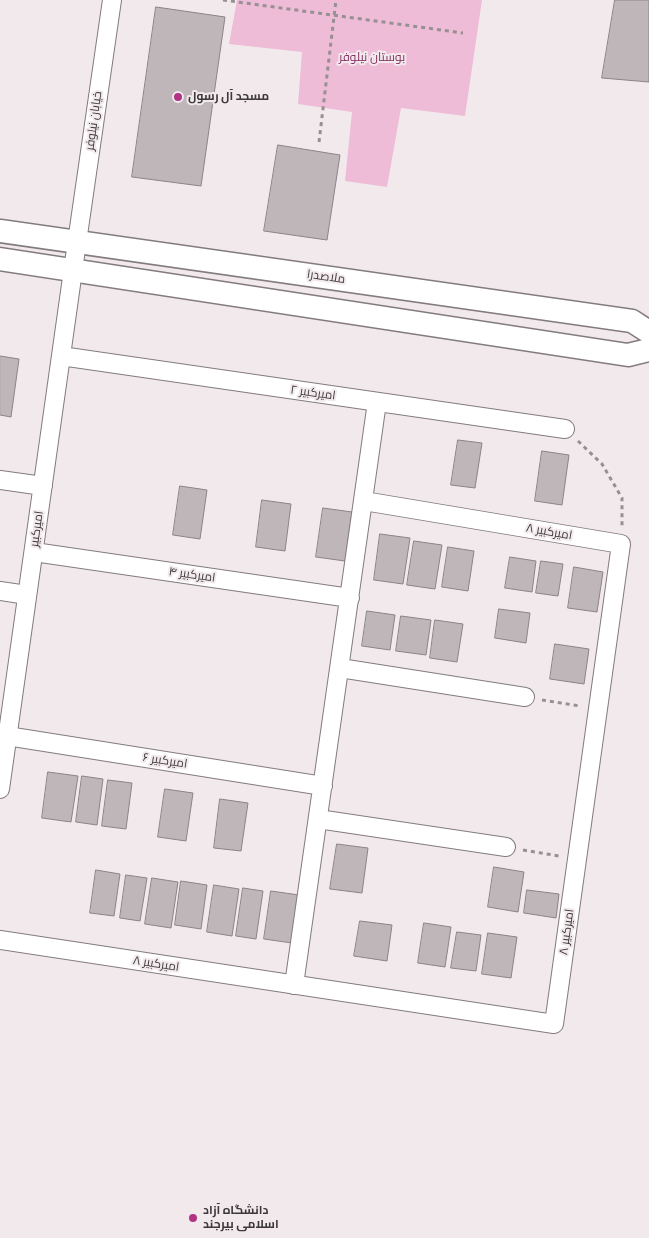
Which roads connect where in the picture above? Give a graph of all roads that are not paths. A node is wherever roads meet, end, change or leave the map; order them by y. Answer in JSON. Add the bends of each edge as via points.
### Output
{"nodes":[{"id":1,"x":112,"y":0,"type":"edge"},
{"id":2,"x":0,"y":231,"type":"edge"},
{"id":3,"x":77,"y":242,"type":"junction"},
{"id":4,"x":0,"y":258,"type":"edge"},
{"id":5,"x":74,"y":269,"type":"junction"},
{"id":6,"x":649,"y":332,"type":"edge"},
{"id":7,"x":649,"y":350,"type":"edge"},
{"id":8,"x":61,"y":356,"type":"junction"},
{"id":9,"x":377,"y":402,"type":"junction"},
{"id":10,"x":565,"y":429,"type":"road end"},
{"id":11,"x":0,"y":480,"type":"edge"},
{"id":12,"x":43,"y":486,"type":"junction"},
{"id":13,"x":364,"y":501,"type":"junction"},
{"id":14,"x":34,"y":552,"type":"junction"},
{"id":15,"x":0,"y":591,"type":"edge"},
{"id":16,"x":27,"y":595,"type":"junction"},
{"id":17,"x":350,"y":598,"type":"junction"},
{"id":18,"x":340,"y":668,"type":"junction"},
{"id":19,"x":525,"y":697,"type":"road end"},
{"id":20,"x":7,"y":736,"type":"junction"},
{"id":21,"x":2,"y":762,"type":"edge"},
{"id":22,"x":323,"y":786,"type":"junction"},
{"id":23,"x":0,"y":788,"type":"edge"},
{"id":24,"x":318,"y":819,"type":"junction"},
{"id":25,"x":506,"y":847,"type":"road end"},
{"id":26,"x":0,"y":940,"type":"edge"},
{"id":27,"x":294,"y":985,"type":"junction"}],
"edges":[{"from":1,"to":3,"type":"street","name":"خیابان نیلوفر"},
{"from":2,"to":3,"type":"street","name":"ملاصدرا"},
{"from":3,"to":5,"type":"street","name":"خیابان نیلوفر"},
{"from":3,"to":6,"type":"street","name":"ملاصدرا","via":[[632,321]]},
{"from":4,"to":5,"type":"street"},
{"from":5,"to":7,"type":"street","via":[[628,355]]},
{"from":5,"to":8,"type":"street","name":"امیرکبیر"},
{"from":8,"to":9,"type":"street","name":"امیرکبیر ۲"},
{"from":8,"to":12,"type":"street","name":"امیرکبیر"},
{"from":9,"to":10,"type":"street","name":"امیرکبیر ۲"},
{"from":9,"to":13,"type":"street"},
{"from":11,"to":12,"type":"street"},
{"from":12,"to":14,"type":"street","name":"امیرکبیر"},
{"from":13,"to":17,"type":"street"},
{"from":13,"to":27,"type":"street","name":"امیرکبیر ۸","via":[[621,544],[554,1024]]},
{"from":14,"to":16,"type":"street","name":"امیرکبیر"},
{"from":14,"to":17,"type":"street","name":"امیرکبیر ۴"},
{"from":15,"to":16,"type":"street"},
{"from":16,"to":20,"type":"street","name":"امیرکبیر"},
{"from":17,"to":18,"type":"street"},
{"from":18,"to":19,"type":"street"},
{"from":18,"to":22,"type":"street"},
{"from":20,"to":21,"type":"street","name":"امیرکبیر"},
{"from":20,"to":22,"type":"street","name":"امیرکبیر ۶"},
{"from":21,"to":23,"type":"street","name":"امیرکبیر"},
{"from":22,"to":24,"type":"street"},
{"from":24,"to":25,"type":"street"},
{"from":24,"to":27,"type":"street"},
{"from":26,"to":27,"type":"street","name":"امیرکبیر ۸"}]}
